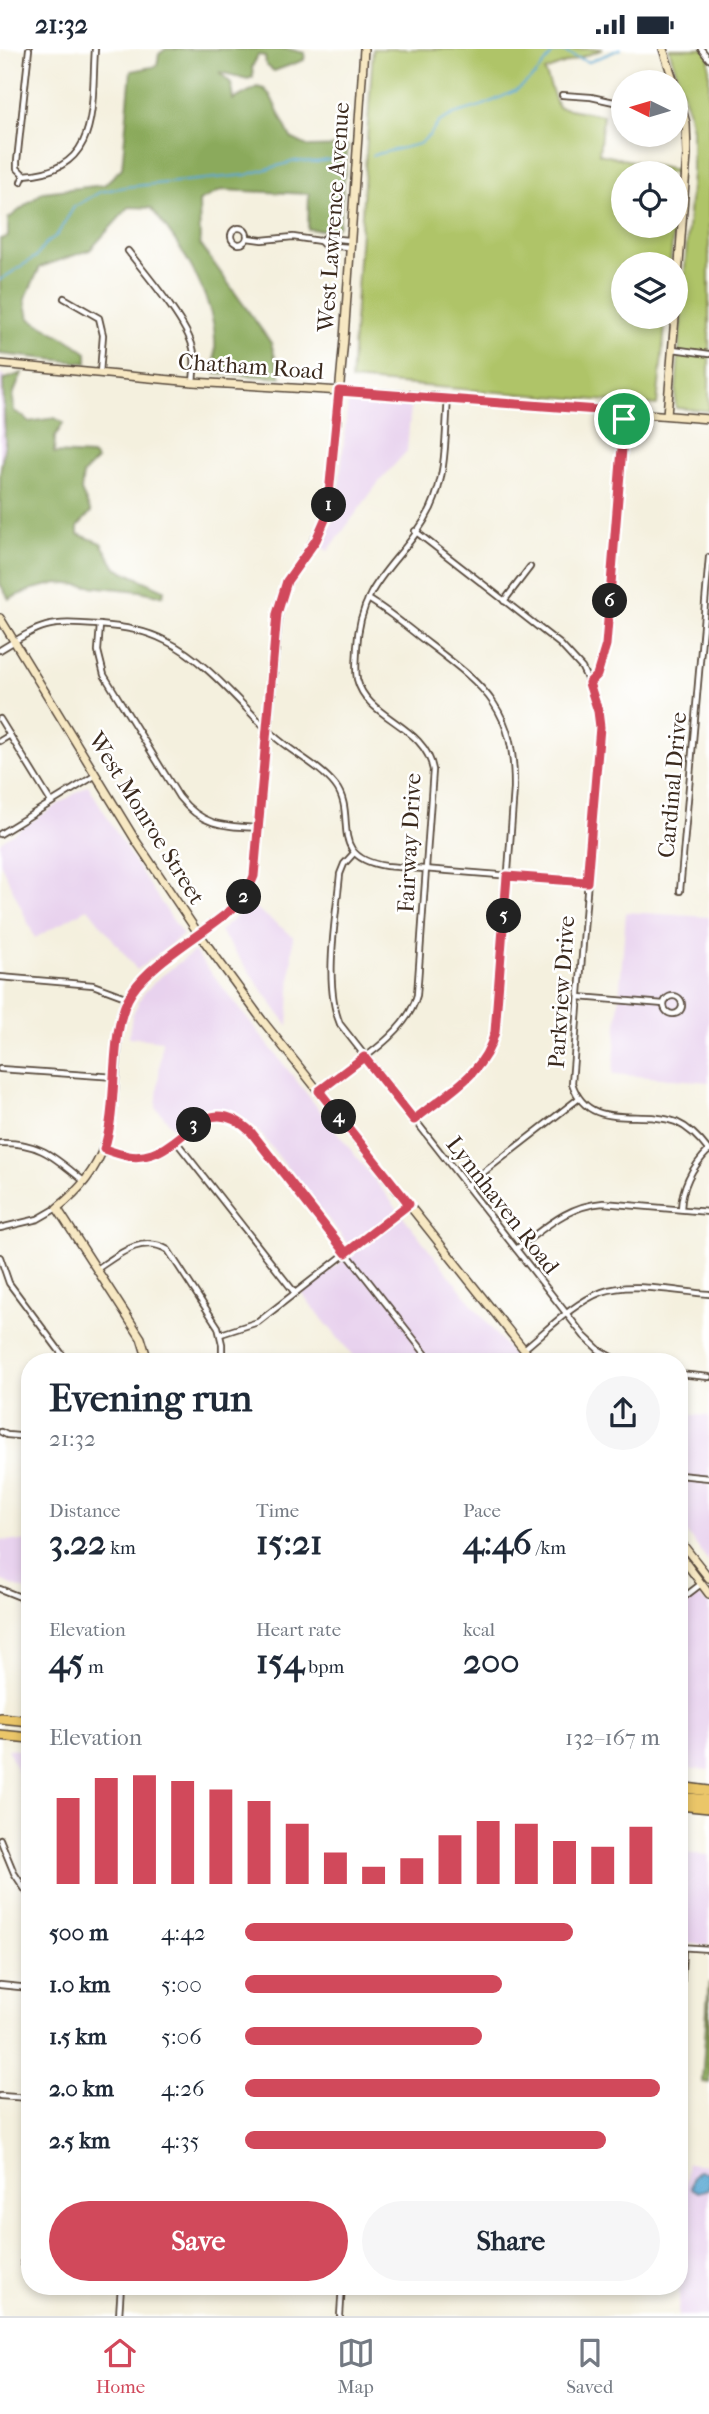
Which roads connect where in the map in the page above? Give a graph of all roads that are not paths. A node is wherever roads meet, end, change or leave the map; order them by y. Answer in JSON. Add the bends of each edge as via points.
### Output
{"nodes":[{"id":1,"x":29,"y":49,"type":"edge"},
{"id":2,"x":95,"y":49,"type":"edge"},
{"id":3,"x":364,"y":49,"type":"edge"},
{"id":4,"x":663,"y":49,"type":"edge"},
{"id":5,"x":701,"y":49,"type":"edge"},
{"id":6,"x":709,"y":59,"type":"edge"},
{"id":7,"x":670,"y":70,"type":"edge"},
{"id":8,"x":562,"y":95,"type":"dead end"},
{"id":9,"x":611,"y":101,"type":"edge"},
{"id":10,"x":687,"y":147,"type":"edge"},
{"id":11,"x":24,"y":175,"type":"junction"},
{"id":12,"x":21,"y":182,"type":"dead end"},
{"id":13,"x":247,"y":238,"type":"dead end"},
{"id":14,"x":349,"y":244,"type":"junction"},
{"id":15,"x":128,"y":251,"type":"dead end"},
{"id":16,"x":680,"y":252,"type":"edge"},
{"id":17,"x":64,"y":298,"type":"dead end"},
{"id":18,"x":674,"y":329,"type":"edge"},
{"id":19,"x":672,"y":349,"type":"junction"},
{"id":20,"x":709,"y":354,"type":"edge"},
{"id":21,"x":0,"y":364,"type":"edge"},
{"id":22,"x":100,"y":374,"type":"junction"},
{"id":23,"x":193,"y":382,"type":"junction"},
{"id":24,"x":339,"y":391,"type":"junction"},
{"id":25,"x":448,"y":398,"type":"junction"},
{"id":26,"x":625,"y":412,"type":"junction"},
{"id":27,"x":667,"y":415,"type":"junction"},
{"id":28,"x":709,"y":419,"type":"edge"},
{"id":29,"x":415,"y":531,"type":"junction"},
{"id":30,"x":709,"y":557,"type":"edge"},
{"id":31,"x":530,"y":567,"type":"dead end"},
{"id":32,"x":368,"y":599,"type":"junction"},
{"id":33,"x":504,"y":600,"type":"junction"},
{"id":34,"x":0,"y":618,"type":"edge"},
{"id":35,"x":100,"y":625,"type":"junction"},
{"id":36,"x":706,"y":637,"type":"edge"},
{"id":37,"x":14,"y":641,"type":"junction"},
{"id":38,"x":0,"y":650,"type":"edge"},
{"id":39,"x":589,"y":683,"type":"junction"},
{"id":40,"x":0,"y":719,"type":"edge"},
{"id":41,"x":268,"y":730,"type":"junction"},
{"id":42,"x":10,"y":735,"type":"junction"},
{"id":43,"x":0,"y":741,"type":"edge"},
{"id":44,"x":96,"y":775,"type":"junction"},
{"id":45,"x":51,"y":802,"type":"junction"},
{"id":46,"x":260,"y":828,"type":"junction"},
{"id":47,"x":0,"y":834,"type":"edge"},
{"id":48,"x":354,"y":853,"type":"junction"},
{"id":49,"x":426,"y":869,"type":"junction"},
{"id":50,"x":507,"y":876,"type":"junction"},
{"id":51,"x":587,"y":882,"type":"junction"},
{"id":52,"x":680,"y":891,"type":"dead end"},
{"id":53,"x":199,"y":935,"type":"junction"},
{"id":54,"x":0,"y":977,"type":"edge"},
{"id":55,"x":579,"y":997,"type":"junction"},
{"id":56,"x":128,"y":998,"type":"junction"},
{"id":57,"x":664,"y":1004,"type":"junction"},
{"id":58,"x":364,"y":1057,"type":"junction"},
{"id":59,"x":0,"y":1069,"type":"edge"},
{"id":60,"x":115,"y":1077,"type":"junction"},
{"id":61,"x":319,"y":1091,"type":"junction"},
{"id":62,"x":578,"y":1099,"type":"junction"},
{"id":63,"x":414,"y":1120,"type":"junction"},
{"id":64,"x":175,"y":1140,"type":"junction"},
{"id":65,"x":0,"y":1143,"type":"edge"},
{"id":66,"x":104,"y":1149,"type":"junction"},
{"id":67,"x":709,"y":1151,"type":"edge"},
{"id":68,"x":85,"y":1182,"type":"junction"},
{"id":69,"x":466,"y":1186,"type":"junction"},
{"id":70,"x":409,"y":1204,"type":"junction"},
{"id":71,"x":57,"y":1208,"type":"junction"},
{"id":72,"x":681,"y":1209,"type":"junction"},
{"id":73,"x":709,"y":1212,"type":"edge"},
{"id":74,"x":0,"y":1228,"type":"edge"},
{"id":75,"x":516,"y":1249,"type":"junction"},
{"id":76,"x":346,"y":1253,"type":"junction"},
{"id":77,"x":0,"y":1257,"type":"edge"},
{"id":78,"x":96,"y":1269,"type":"junction"},
{"id":79,"x":295,"y":1293,"type":"junction"},
{"id":80,"x":709,"y":1294,"type":"edge"},
{"id":81,"x":567,"y":1315,"type":"junction"},
{"id":82,"x":221,"y":1334,"type":"junction"},
{"id":83,"x":523,"y":1349,"type":"junction"},
{"id":84,"x":61,"y":1353,"type":"edge"},
{"id":85,"x":146,"y":1353,"type":"edge"},
{"id":86,"x":222,"y":1353,"type":"edge"},
{"id":87,"x":425,"y":1353,"type":"edge"},
{"id":88,"x":526,"y":1353,"type":"edge"},
{"id":89,"x":606,"y":1353,"type":"edge"},
{"id":90,"x":688,"y":1375,"type":"edge"},
{"id":91,"x":709,"y":1377,"type":"edge"},
{"id":92,"x":0,"y":1432,"type":"edge"},
{"id":93,"x":21,"y":1436,"type":"edge"},
{"id":94,"x":688,"y":1476,"type":"edge"},
{"id":95,"x":709,"y":1478,"type":"edge"},
{"id":96,"x":688,"y":1551,"type":"edge"},
{"id":97,"x":688,"y":1566,"type":"edge"},
{"id":98,"x":709,"y":1578,"type":"edge"},
{"id":99,"x":701,"y":1584,"type":"junction"},
{"id":100,"x":0,"y":1589,"type":"edge"},
{"id":101,"x":688,"y":1594,"type":"edge"},
{"id":102,"x":709,"y":1594,"type":"edge"},
{"id":103,"x":21,"y":1597,"type":"edge"},
{"id":104,"x":0,"y":1718,"type":"edge"},
{"id":105,"x":21,"y":1720,"type":"edge"},
{"id":106,"x":0,"y":1733,"type":"edge"},
{"id":107,"x":21,"y":1736,"type":"edge"},
{"id":108,"x":688,"y":1788,"type":"edge"},
{"id":109,"x":709,"y":1791,"type":"edge"},
{"id":110,"x":688,"y":1798,"type":"edge"},
{"id":111,"x":709,"y":1800,"type":"edge"},
{"id":112,"x":688,"y":1808,"type":"edge"},
{"id":113,"x":709,"y":1811,"type":"edge"},
{"id":114,"x":0,"y":1839,"type":"edge"},
{"id":115,"x":21,"y":1883,"type":"edge"},
{"id":116,"x":688,"y":1948,"type":"edge"},
{"id":117,"x":709,"y":1949,"type":"edge"},
{"id":118,"x":0,"y":1985,"type":"edge"},
{"id":119,"x":21,"y":1986,"type":"edge"},
{"id":120,"x":0,"y":2096,"type":"edge"},
{"id":121,"x":21,"y":2097,"type":"edge"},
{"id":122,"x":120,"y":2295,"type":"edge"},
{"id":123,"x":341,"y":2295,"type":"edge"},
{"id":124,"x":119,"y":2316,"type":"edge"},
{"id":125,"x":340,"y":2316,"type":"edge"}],
"edges":[{"from":1,"to":11,"type":"street","via":[[17,161]]},
{"from":2,"to":11,"type":"street","via":[[89,128],[80,151],[55,170]]},
{"from":3,"to":14,"type":"street","name":"West Lawrence Avenue"},
{"from":4,"to":7,"type":"street"},
{"from":5,"to":6,"type":"street"},
{"from":8,"to":9,"type":"street"},
{"from":10,"to":16,"type":"street"},
{"from":11,"to":12,"type":"street"},
{"from":13,"to":14,"type":"street","via":[[325,238]]},
{"from":14,"to":24,"type":"street","name":"West Lawrence Avenue"},
{"from":15,"to":23,"type":"street","via":[[187,333],[194,355]]},
{"from":17,"to":22,"type":"street","via":[[99,318],[103,335]]},
{"from":18,"to":19,"type":"street"},
{"from":19,"to":20,"type":"street"},
{"from":19,"to":27,"type":"street"},
{"from":21,"to":22,"type":"street","name":"Chatham Road"},
{"from":22,"to":23,"type":"street","name":"Chatham Road"},
{"from":23,"to":24,"type":"street","name":"Chatham Road"},
{"from":24,"to":25,"type":"street","name":"Chatham Road"},
{"from":24,"to":41,"type":"street","name":"West Lawrence Avenue","via":[[327,515],[316,540],[291,573],[279,605]]},
{"from":25,"to":26,"type":"street","name":"Chatham Road"},
{"from":25,"to":29,"type":"street","name":"Fairway Drive","via":[[440,480],[430,509]]},
{"from":26,"to":27,"type":"street","name":"Chatham Road"},
{"from":26,"to":39,"type":"street","via":[[606,645],[597,675]]},
{"from":27,"to":28,"type":"street","name":"Chatham Road"},
{"from":29,"to":32,"type":"street","name":"Fairway Drive"},
{"from":29,"to":33,"type":"street","name":"Parkview Drive"},
{"from":30,"to":36,"type":"street","name":"Cardinal Drive"},
{"from":31,"to":33,"type":"street"},
{"from":32,"to":49,"type":"street","name":"Fairway Drive","via":[[357,640],[356,673],[361,688],[373,704],[426,748],[432,763]]},
{"from":32,"to":50,"type":"street","via":[[466,671],[501,717],[511,744],[514,776]]},
{"from":33,"to":39,"type":"street","name":"Parkview Drive","via":[[573,657]]},
{"from":34,"to":37,"type":"street","name":"West Monroe Street"},
{"from":35,"to":37,"type":"street","via":[[58,622]]},
{"from":35,"to":41,"type":"street","via":[[134,630],[175,645]]},
{"from":35,"to":46,"type":"street","via":[[98,651],[104,675],[179,797],[207,822]]},
{"from":36,"to":52,"type":"street","name":"Cardinal Drive"},
{"from":37,"to":38,"type":"street"},
{"from":37,"to":44,"type":"street","name":"West Monroe Street"},
{"from":39,"to":51,"type":"street","name":"Parkview Drive","via":[[600,727]]},
{"from":40,"to":42,"type":"street"},
{"from":41,"to":46,"type":"street","name":"West Lawrence Avenue"},
{"from":41,"to":48,"type":"street","via":[[337,787],[344,803],[345,834]]},
{"from":42,"to":43,"type":"street"},
{"from":42,"to":45,"type":"street"},
{"from":44,"to":45,"type":"street"},
{"from":44,"to":53,"type":"street","name":"West Monroe Street"},
{"from":45,"to":47,"type":"street"},
{"from":46,"to":53,"type":"street","name":"West Lawrence Avenue","via":[[254,876],[246,895]]},
{"from":48,"to":49,"type":"street","via":[[379,865]]},
{"from":48,"to":58,"type":"street","name":"Lynnhaven Road","via":[[340,874],[332,995],[340,1024]]},
{"from":49,"to":50,"type":"street"},
{"from":49,"to":58,"type":"street","name":"Fairway Drive","via":[[414,1007],[394,1033]]},
{"from":50,"to":51,"type":"street"},
{"from":50,"to":63,"type":"street","via":[[492,1043],[474,1073]]},
{"from":51,"to":55,"type":"street","name":"Parkview Drive"},
{"from":53,"to":56,"type":"street","name":"West Lawrence Avenue","via":[[145,977]]},
{"from":53,"to":61,"type":"street","name":"West Monroe Street"},
{"from":54,"to":56,"type":"street","via":[[93,985]]},
{"from":55,"to":57,"type":"street"},
{"from":55,"to":62,"type":"street","name":"Parkview Drive","via":[[572,1072]]},
{"from":56,"to":60,"type":"street","name":"West Lawrence Avenue","via":[[120,1023]]},
{"from":57,"to":57,"type":"street","via":[[672,1014],[681,1006],[672,996]]},
{"from":58,"to":61,"type":"street","name":"Fairway Drive"},
{"from":58,"to":63,"type":"street","name":"Lynnhaven Road"},
{"from":59,"to":60,"type":"street"},
{"from":60,"to":66,"type":"street","name":"West Lawrence Avenue","via":[[112,1121]]},
{"from":61,"to":70,"type":"street","name":"West Monroe Street"},
{"from":62,"to":67,"type":"street","name":"Parkview Drive","via":[[604,1114],[674,1121],[692,1131]]},
{"from":62,"to":69,"type":"street"},
{"from":63,"to":69,"type":"street","name":"Lynnhaven Road"},
{"from":64,"to":66,"type":"street","via":[[141,1157]]},
{"from":64,"to":76,"type":"street","via":[[206,1118],[232,1119],[243,1125]]},
{"from":64,"to":79,"type":"street"},
{"from":65,"to":68,"type":"street","via":[[32,1145],[48,1152]]},
{"from":66,"to":68,"type":"street","name":"West Lawrence Avenue"},
{"from":67,"to":72,"type":"street","via":[[688,1179]]},
{"from":68,"to":71,"type":"street","name":"West Lawrence Avenue"},
{"from":69,"to":75,"type":"street","name":"Lynnhaven Road"},
{"from":70,"to":76,"type":"street"},
{"from":70,"to":83,"type":"street","name":"West Monroe Street"},
{"from":71,"to":74,"type":"street","via":[[38,1219]]},
{"from":71,"to":78,"type":"street"},
{"from":72,"to":73,"type":"street"},
{"from":72,"to":75,"type":"street","via":[[603,1203],[582,1206],[553,1220]]},
{"from":75,"to":81,"type":"street","name":"Lynnhaven Road"},
{"from":76,"to":79,"type":"street"},
{"from":76,"to":87,"type":"street"},
{"from":77,"to":84,"type":"street","via":[[6,1279]]},
{"from":78,"to":82,"type":"street","via":[[137,1244],[162,1247],[177,1261]]},
{"from":78,"to":85,"type":"street","via":[[141,1338]]},
{"from":79,"to":82,"type":"street","via":[[258,1322]]},
{"from":80,"to":81,"type":"street","via":[[617,1289],[594,1296]]},
{"from":81,"to":83,"type":"street"},
{"from":81,"to":89,"type":"street","name":"Lynnhaven Road"},
{"from":82,"to":86,"type":"street"},
{"from":83,"to":88,"type":"street","name":"West Monroe Street"},
{"from":90,"to":91,"type":"street"},
{"from":92,"to":93,"type":"street"},
{"from":94,"to":95,"type":"street"},
{"from":96,"to":98,"type":"street"},
{"from":97,"to":99,"type":"street"},
{"from":98,"to":99,"type":"street"},
{"from":99,"to":101,"type":"street"},
{"from":99,"to":102,"type":"street"},
{"from":100,"to":103,"type":"street"},
{"from":104,"to":105,"type":"highway"},
{"from":106,"to":107,"type":"highway"},
{"from":108,"to":109,"type":"highway"},
{"from":110,"to":111,"type":"highway"},
{"from":112,"to":113,"type":"highway"},
{"from":114,"to":115,"type":"street"},
{"from":116,"to":117,"type":"street"},
{"from":118,"to":119,"type":"street"},
{"from":120,"to":121,"type":"street"},
{"from":122,"to":124,"type":"street"},
{"from":123,"to":125,"type":"street"}]}
